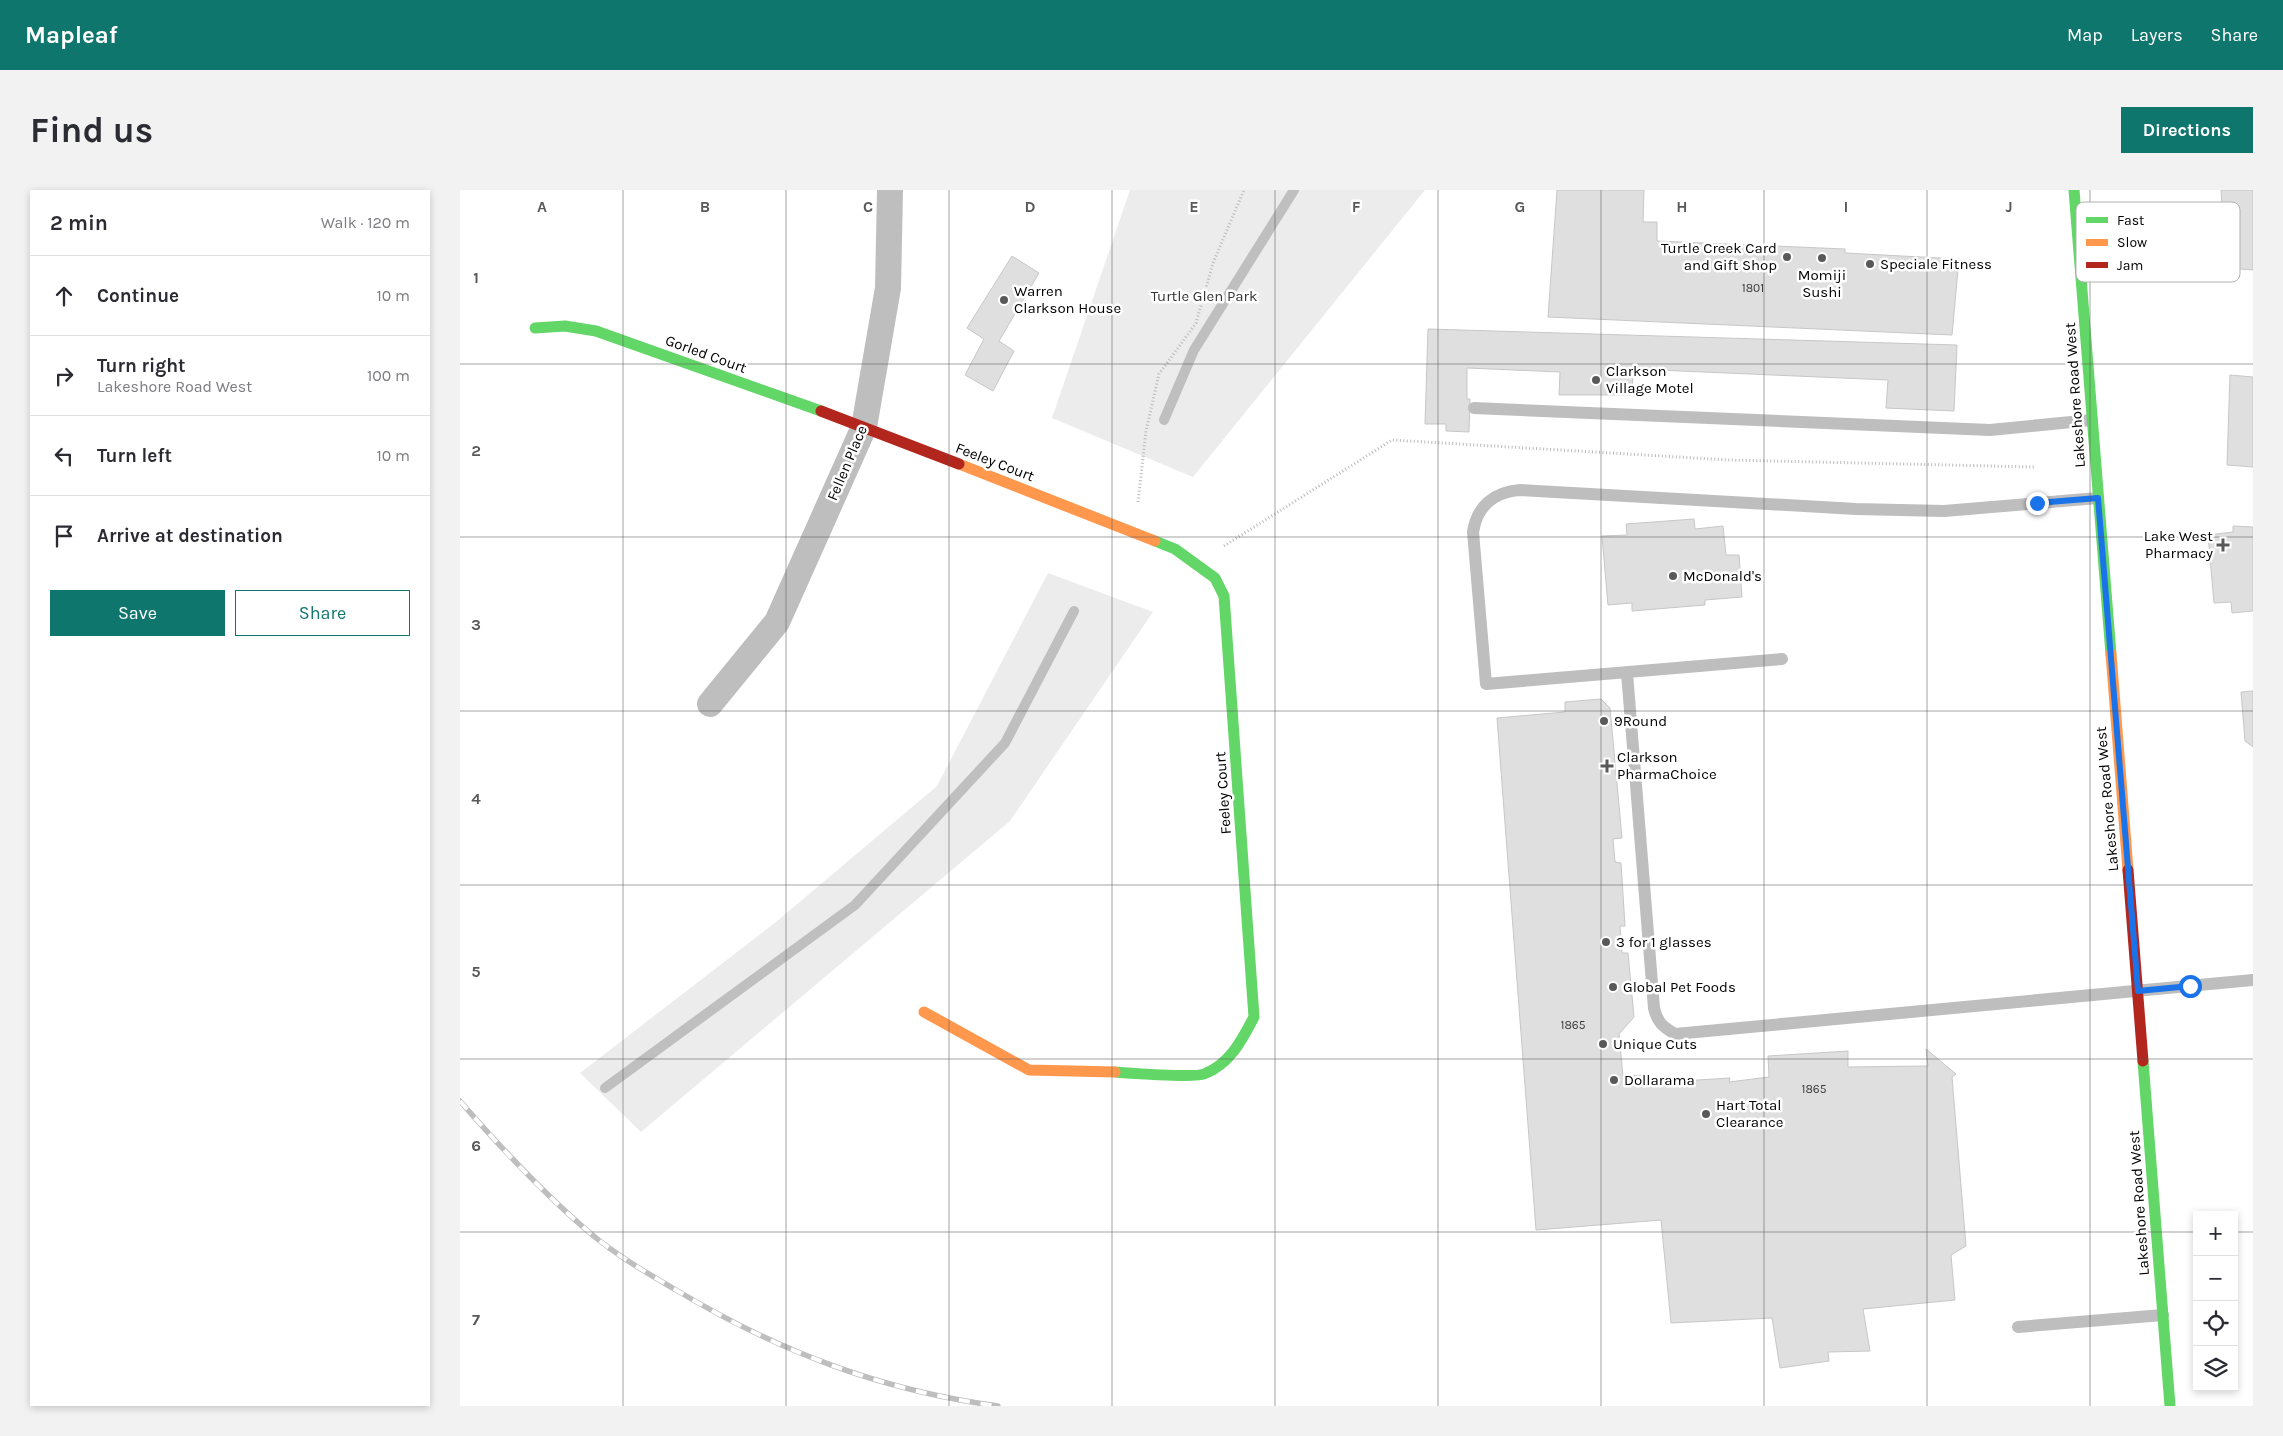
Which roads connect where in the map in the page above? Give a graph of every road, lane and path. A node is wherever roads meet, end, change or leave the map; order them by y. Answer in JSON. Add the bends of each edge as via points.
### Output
{"nodes":[{"id":1,"x":890,"y":190,"type":"edge"},
{"id":2,"x":1244,"y":190,"type":"edge"},
{"id":3,"x":2074,"y":190,"type":"edge"},
{"id":4,"x":2076,"y":216,"type":"edge"},
{"id":5,"x":2081,"y":282,"type":"edge"},
{"id":6,"x":535,"y":328,"type":"dead end"},
{"id":7,"x":1474,"y":408,"type":"dead end"},
{"id":8,"x":2092,"y":420,"type":"junction"},
{"id":9,"x":864,"y":427,"type":"junction"},
{"id":10,"x":2035,"y":467,"type":"dead end"},
{"id":11,"x":2098,"y":498,"type":"junction"},
{"id":12,"x":1134,"y":533,"type":"junction"},
{"id":13,"x":1195,"y":564,"type":"junction"},
{"id":14,"x":1782,"y":659,"type":"dead end"},
{"id":15,"x":1628,"y":672,"type":"junction"},
{"id":16,"x":710,"y":704,"type":"dead end"},
{"id":17,"x":2253,"y":980,"type":"edge"},
{"id":18,"x":2138,"y":991,"type":"junction"},
{"id":19,"x":924,"y":1012,"type":"dead end"},
{"id":20,"x":2163,"y":1315,"type":"junction"},
{"id":21,"x":2018,"y":1327,"type":"dead end"},
{"id":22,"x":2170,"y":1406,"type":"edge"}],
"edges":[{"from":1,"to":9,"type":"street","name":"Fellen Place","via":[[888,288]]},
{"from":2,"to":12,"type":"path","via":[[1213,263],[1196,323],[1159,374],[1146,431]]},
{"from":3,"to":4,"type":"street","name":"Lakeshore Road West"},
{"from":5,"to":8,"type":"street","name":"Lakeshore Road West"},
{"from":6,"to":9,"type":"street","name":"Gorled Court","via":[[573,326],[596,332]]},
{"from":7,"to":8,"type":"lane","via":[[1990,430]]},
{"from":8,"to":11,"type":"street","name":"Lakeshore Road West"},
{"from":9,"to":12,"type":"street","name":"Feeley Court"},
{"from":9,"to":16,"type":"street","name":"Fellen Place","via":[[777,622]]},
{"from":10,"to":13,"type":"path","via":[[1729,460],[1392,440]]},
{"from":11,"to":15,"type":"lane","via":[[1944,511],[1520,490],[1495,496],[1485,504],[1475,520],[1473,532],[1486,684]]},
{"from":11,"to":18,"type":"street","name":"Lakeshore Road West"},
{"from":12,"to":13,"type":"street","name":"Feeley Court","via":[[1175,549]]},
{"from":13,"to":19,"type":"street","name":"Feeley Court","via":[[1215,578],[1224,596],[1254,1017],[1242,1040],[1227,1060],[1203,1075],[1029,1070]]},
{"from":14,"to":15,"type":"lane"},
{"from":15,"to":18,"type":"lane","via":[[1654,1008],[1656,1019],[1664,1028],[1675,1034],[1689,1034]]},
{"from":17,"to":18,"type":"lane"},
{"from":18,"to":20,"type":"street","name":"Lakeshore Road West"},
{"from":20,"to":21,"type":"lane"},
{"from":20,"to":22,"type":"street","name":"Lakeshore Road West"}]}
